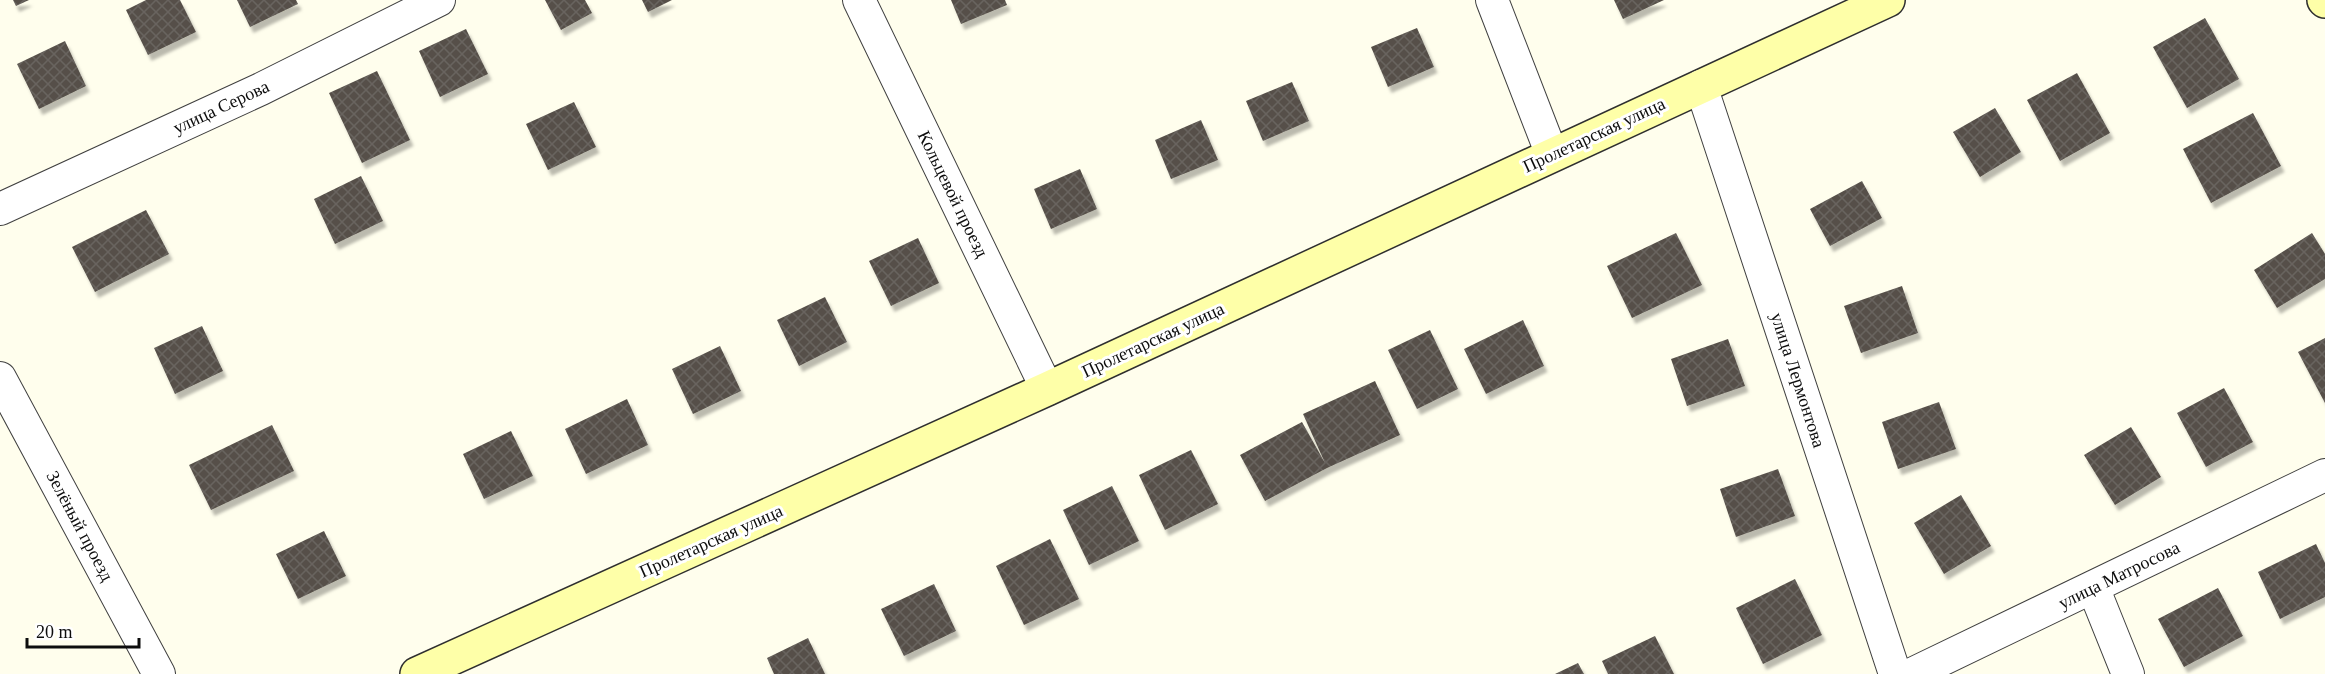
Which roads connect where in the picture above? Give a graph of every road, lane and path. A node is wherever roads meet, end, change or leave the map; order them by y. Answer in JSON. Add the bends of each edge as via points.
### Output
{"nodes":[{"id":1,"x":439,"y":0,"type":"edge"},
{"id":2,"x":859,"y":0,"type":"edge"},
{"id":3,"x":1492,"y":0,"type":"edge"},
{"id":4,"x":1888,"y":0,"type":"edge"},
{"id":5,"x":1701,"y":86,"type":"junction"},
{"id":6,"x":1552,"y":155,"type":"junction"},
{"id":7,"x":0,"y":209,"type":"edge"},
{"id":8,"x":0,"y":378,"type":"edge"},
{"id":9,"x":1047,"y":389,"type":"junction"},
{"id":10,"x":2325,"y":475,"type":"edge"},
{"id":11,"x":2093,"y":587,"type":"junction"},
{"id":12,"x":159,"y":674,"type":"edge"},
{"id":13,"x":417,"y":674,"type":"edge"},
{"id":14,"x":1895,"y":674,"type":"edge"},
{"id":15,"x":1912,"y":674,"type":"edge"},
{"id":16,"x":2128,"y":674,"type":"edge"}],
"edges":[{"from":1,"to":7,"type":"street","name":"улица Серова","via":[[261,89]]},
{"from":2,"to":9,"type":"street","name":"Кольцевой проезд"},
{"from":3,"to":6,"type":"street"},
{"from":4,"to":5,"type":"street","name":"Пролетарская улица"},
{"from":5,"to":6,"type":"street","name":"Пролетарская улица"},
{"from":5,"to":14,"type":"street","name":"улица Лермонтова"},
{"from":6,"to":9,"type":"street","name":"Пролетарская улица"},
{"from":8,"to":12,"type":"street","name":"Зелёный проезд"},
{"from":9,"to":13,"type":"street","name":"Пролетарская улица"},
{"from":10,"to":11,"type":"street","name":"улица Матросова"},
{"from":11,"to":15,"type":"street","name":"улица Матросова"},
{"from":11,"to":16,"type":"street"}]}
